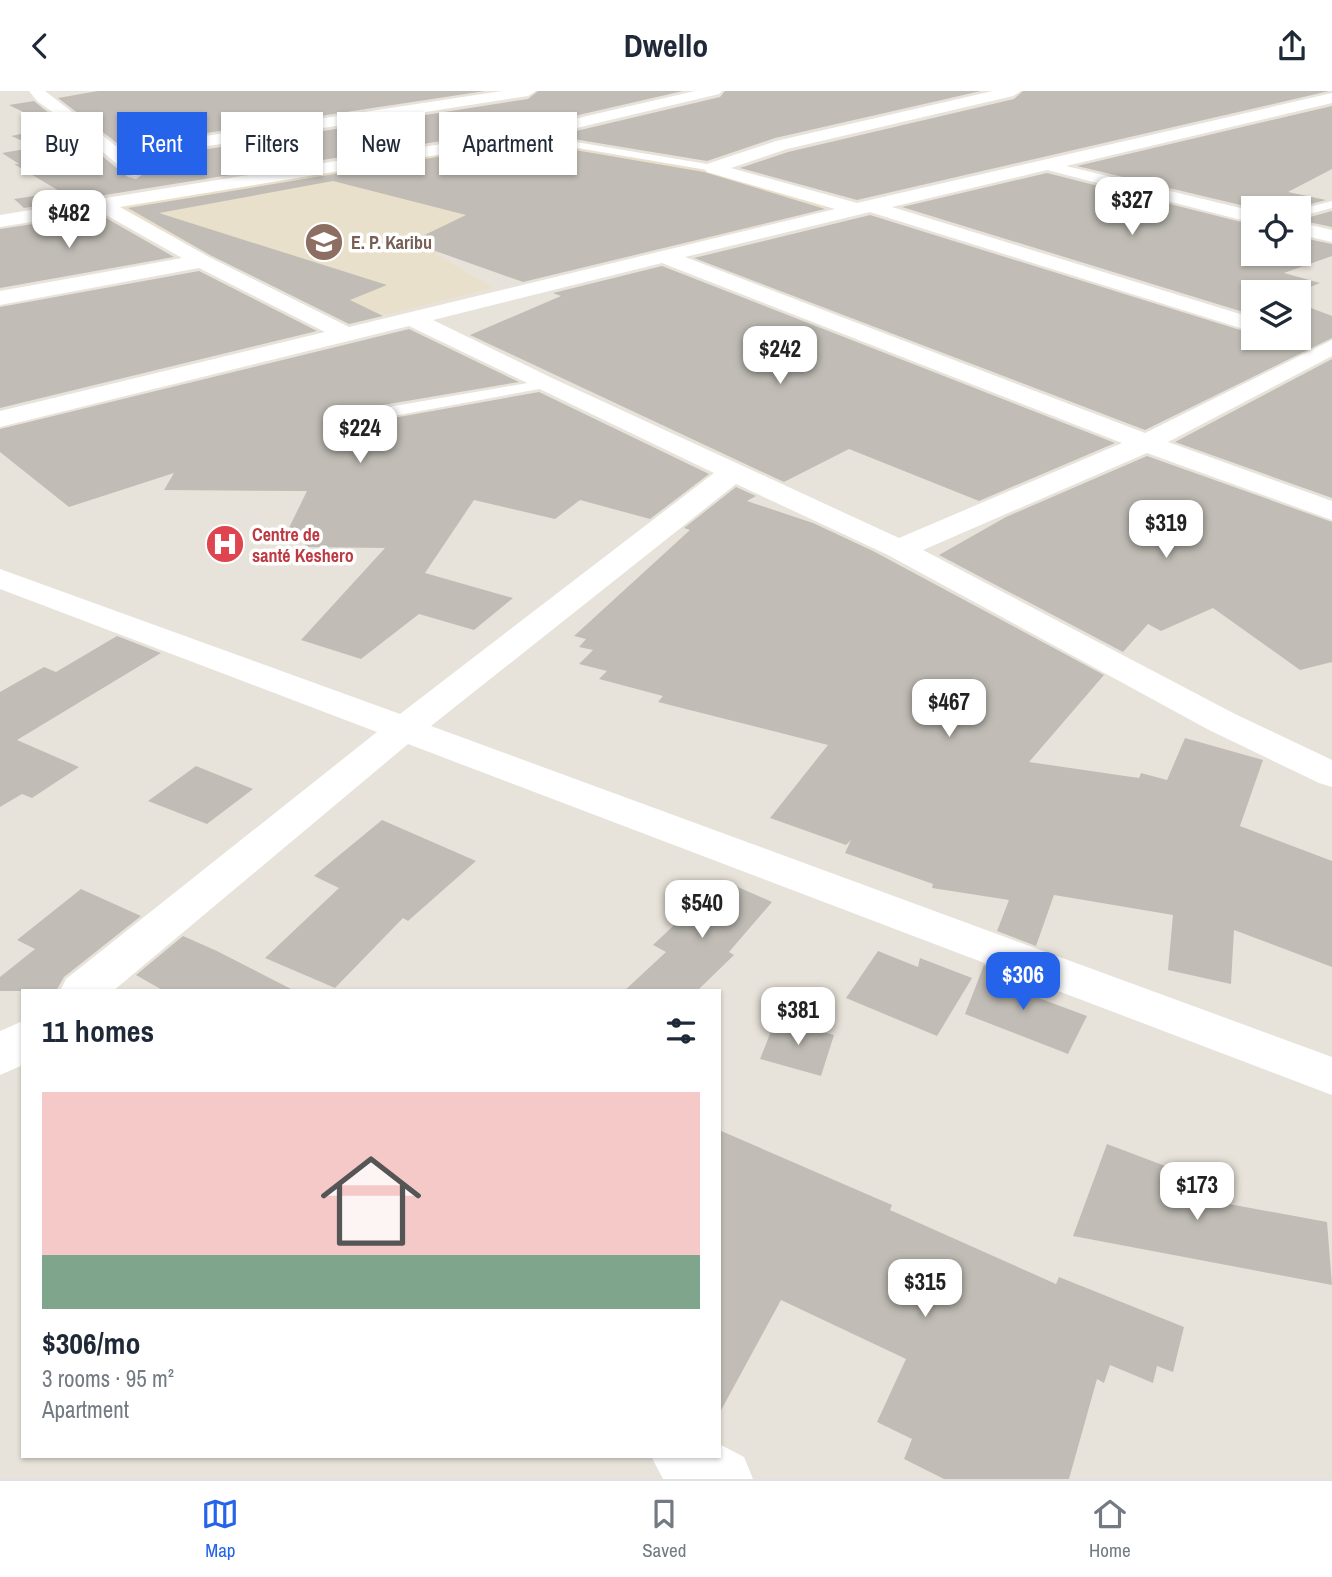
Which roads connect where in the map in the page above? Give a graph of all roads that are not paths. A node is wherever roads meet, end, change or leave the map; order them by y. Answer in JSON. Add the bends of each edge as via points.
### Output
{"nodes":[{"id":1,"x":37,"y":91,"type":"edge"},
{"id":2,"x":528,"y":91,"type":"edge"},
{"id":3,"x":640,"y":91,"type":"edge"},
{"id":4,"x":714,"y":91,"type":"edge"},
{"id":5,"x":1013,"y":91,"type":"edge"},
{"id":6,"x":1332,"y":98,"type":"edge"},
{"id":7,"x":386,"y":99,"type":"dead end"},
{"id":8,"x":674,"y":101,"type":"junction"},
{"id":9,"x":419,"y":110,"type":"junction"},
{"id":10,"x":439,"y":115,"type":"edge"},
{"id":11,"x":577,"y":123,"type":"edge"},
{"id":12,"x":577,"y":146,"type":"edge"},
{"id":13,"x":439,"y":149,"type":"edge"},
{"id":14,"x":116,"y":155,"type":"junction"},
{"id":15,"x":1049,"y":167,"type":"junction"},
{"id":16,"x":713,"y":169,"type":"junction"},
{"id":17,"x":162,"y":194,"type":"junction"},
{"id":18,"x":101,"y":204,"type":"junction"},
{"id":19,"x":1332,"y":204,"type":"edge"},
{"id":20,"x":865,"y":208,"type":"junction"},
{"id":21,"x":1311,"y":210,"type":"edge"},
{"id":22,"x":1241,"y":214,"type":"edge"},
{"id":23,"x":0,"y":221,"type":"edge"},
{"id":24,"x":1311,"y":231,"type":"edge"},
{"id":25,"x":1332,"y":236,"type":"edge"},
{"id":26,"x":665,"y":257,"type":"junction"},
{"id":27,"x":202,"y":261,"type":"junction"},
{"id":28,"x":0,"y":298,"type":"edge"},
{"id":29,"x":414,"y":319,"type":"junction"},
{"id":30,"x":1241,"y":321,"type":"edge"},
{"id":31,"x":346,"y":334,"type":"junction"},
{"id":32,"x":1311,"y":343,"type":"edge"},
{"id":33,"x":1331,"y":348,"type":"edge"},
{"id":34,"x":545,"y":384,"type":"junction"},
{"id":35,"x":377,"y":414,"type":"dead end"},
{"id":36,"x":0,"y":419,"type":"edge"},
{"id":37,"x":1146,"y":443,"type":"junction"},
{"id":38,"x":733,"y":473,"type":"junction"},
{"id":39,"x":1332,"y":512,"type":"edge"},
{"id":40,"x":899,"y":549,"type":"junction"},
{"id":41,"x":0,"y":578,"type":"edge"},
{"id":42,"x":404,"y":729,"type":"junction"},
{"id":43,"x":1332,"y":775,"type":"edge"},
{"id":44,"x":84,"y":989,"type":"edge"},
{"id":45,"x":21,"y":1041,"type":"edge"},
{"id":46,"x":0,"y":1057,"type":"edge"},
{"id":47,"x":0,"y":1066,"type":"edge"},
{"id":48,"x":1332,"y":1076,"type":"edge"},
{"id":49,"x":21,"y":1078,"type":"edge"},
{"id":50,"x":685,"y":1458,"type":"edge"},
{"id":51,"x":722,"y":1479,"type":"edge"}],
"edges":[{"from":1,"to":14,"type":"street"},
{"from":2,"to":9,"type":"street"},
{"from":3,"to":8,"type":"street"},
{"from":4,"to":8,"type":"street"},
{"from":5,"to":16,"type":"street","via":[[782,145]]},
{"from":6,"to":15,"type":"street"},
{"from":7,"to":9,"type":"street"},
{"from":8,"to":11,"type":"street"},
{"from":9,"to":10,"type":"street"},
{"from":9,"to":14,"type":"street"},
{"from":12,"to":16,"type":"lane"},
{"from":13,"to":17,"type":"street"},
{"from":14,"to":17,"type":"street"},
{"from":15,"to":20,"type":"street"},
{"from":15,"to":22,"type":"street"},
{"from":16,"to":20,"type":"street"},
{"from":17,"to":18,"type":"street"},
{"from":18,"to":23,"type":"street"},
{"from":18,"to":27,"type":"street"},
{"from":19,"to":21,"type":"lane"},
{"from":20,"to":26,"type":"street"},
{"from":20,"to":30,"type":"street"},
{"from":24,"to":25,"type":"street"},
{"from":26,"to":29,"type":"street"},
{"from":26,"to":37,"type":"street"},
{"from":27,"to":28,"type":"street"},
{"from":27,"to":31,"type":"street"},
{"from":29,"to":31,"type":"street"},
{"from":29,"to":34,"type":"street"},
{"from":31,"to":36,"type":"street"},
{"from":32,"to":33,"type":"street"},
{"from":33,"to":37,"type":"street"},
{"from":34,"to":35,"type":"lane"},
{"from":34,"to":38,"type":"street"},
{"from":37,"to":39,"type":"street"},
{"from":37,"to":40,"type":"street"},
{"from":38,"to":40,"type":"street"},
{"from":38,"to":42,"type":"street"},
{"from":40,"to":43,"type":"street","via":[[1222,722]]},
{"from":41,"to":42,"type":"street"},
{"from":42,"to":44,"type":"street"},
{"from":42,"to":48,"type":"street"},
{"from":45,"to":46,"type":"street"},
{"from":47,"to":49,"type":"street"},
{"from":50,"to":51,"type":"street"}]}
